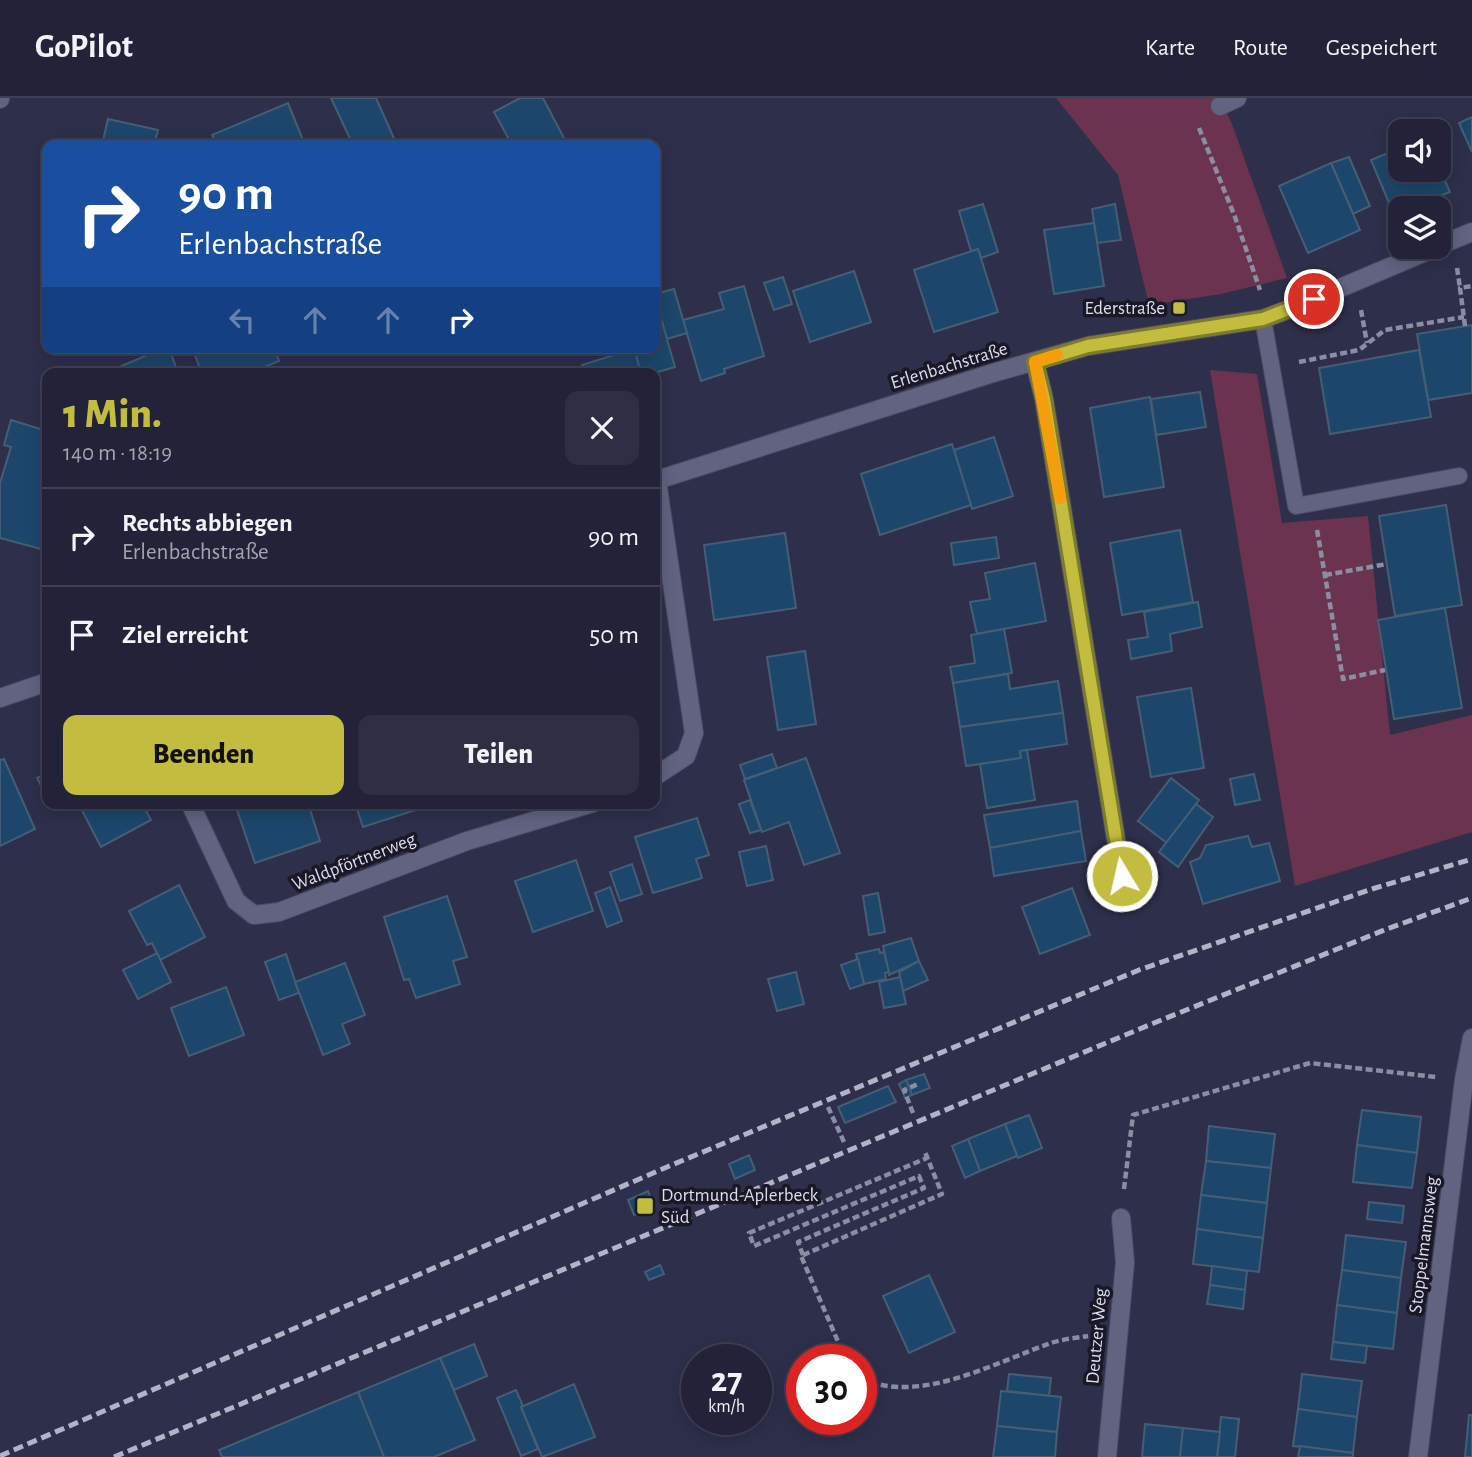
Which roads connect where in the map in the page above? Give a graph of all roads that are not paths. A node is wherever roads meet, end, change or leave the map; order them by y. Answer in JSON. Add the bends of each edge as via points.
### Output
{"nodes":[{"id":1,"x":1237,"y":98,"type":"edge"},
{"id":2,"x":1220,"y":106,"type":"dead end"},
{"id":3,"x":1472,"y":232,"type":"edge"},
{"id":4,"x":1451,"y":241,"type":"edge"},
{"id":5,"x":1407,"y":259,"type":"edge"},
{"id":6,"x":1263,"y":319,"type":"junction"},
{"id":7,"x":1035,"y":362,"type":"junction"},
{"id":8,"x":1458,"y":476,"type":"dead end"},
{"id":9,"x":660,"y":480,"type":"edge"},
{"id":10,"x":660,"y":508,"type":"edge"},
{"id":11,"x":42,"y":684,"type":"edge"},
{"id":12,"x":0,"y":698,"type":"edge"},
{"id":13,"x":660,"y":773,"type":"edge"},
{"id":14,"x":193,"y":809,"type":"edge"},
{"id":15,"x":573,"y":809,"type":"edge"},
{"id":16,"x":1122,"y":876,"type":"dead end"},
{"id":17,"x":1472,"y":1038,"type":"edge"},
{"id":18,"x":1121,"y":1218,"type":"road end"},
{"id":19,"x":1107,"y":1457,"type":"edge"},
{"id":20,"x":1418,"y":1457,"type":"edge"}],
"edges":[{"from":1,"to":2,"type":"street"},
{"from":3,"to":4,"type":"street","name":"Erlenbachstraße"},
{"from":5,"to":6,"type":"street","name":"Erlenbachstraße"},
{"from":6,"to":7,"type":"street","name":"Erlenbachstraße","via":[[1088,346]]},
{"from":6,"to":8,"type":"lane","via":[[1296,506]]},
{"from":7,"to":9,"type":"street","name":"Erlenbachstraße"},
{"from":7,"to":16,"type":"street"},
{"from":10,"to":13,"type":"street","via":[[694,733],[686,756]]},
{"from":11,"to":12,"type":"street"},
{"from":14,"to":15,"type":"street","name":"Waldpförtnerweg","via":[[236,901],[254,915],[279,912],[467,841]]},
{"from":17,"to":20,"type":"street","name":"Stoppelmannsweg"},
{"from":18,"to":19,"type":"street","name":"Deutzer Weg","via":[[1125,1262]]}]}
